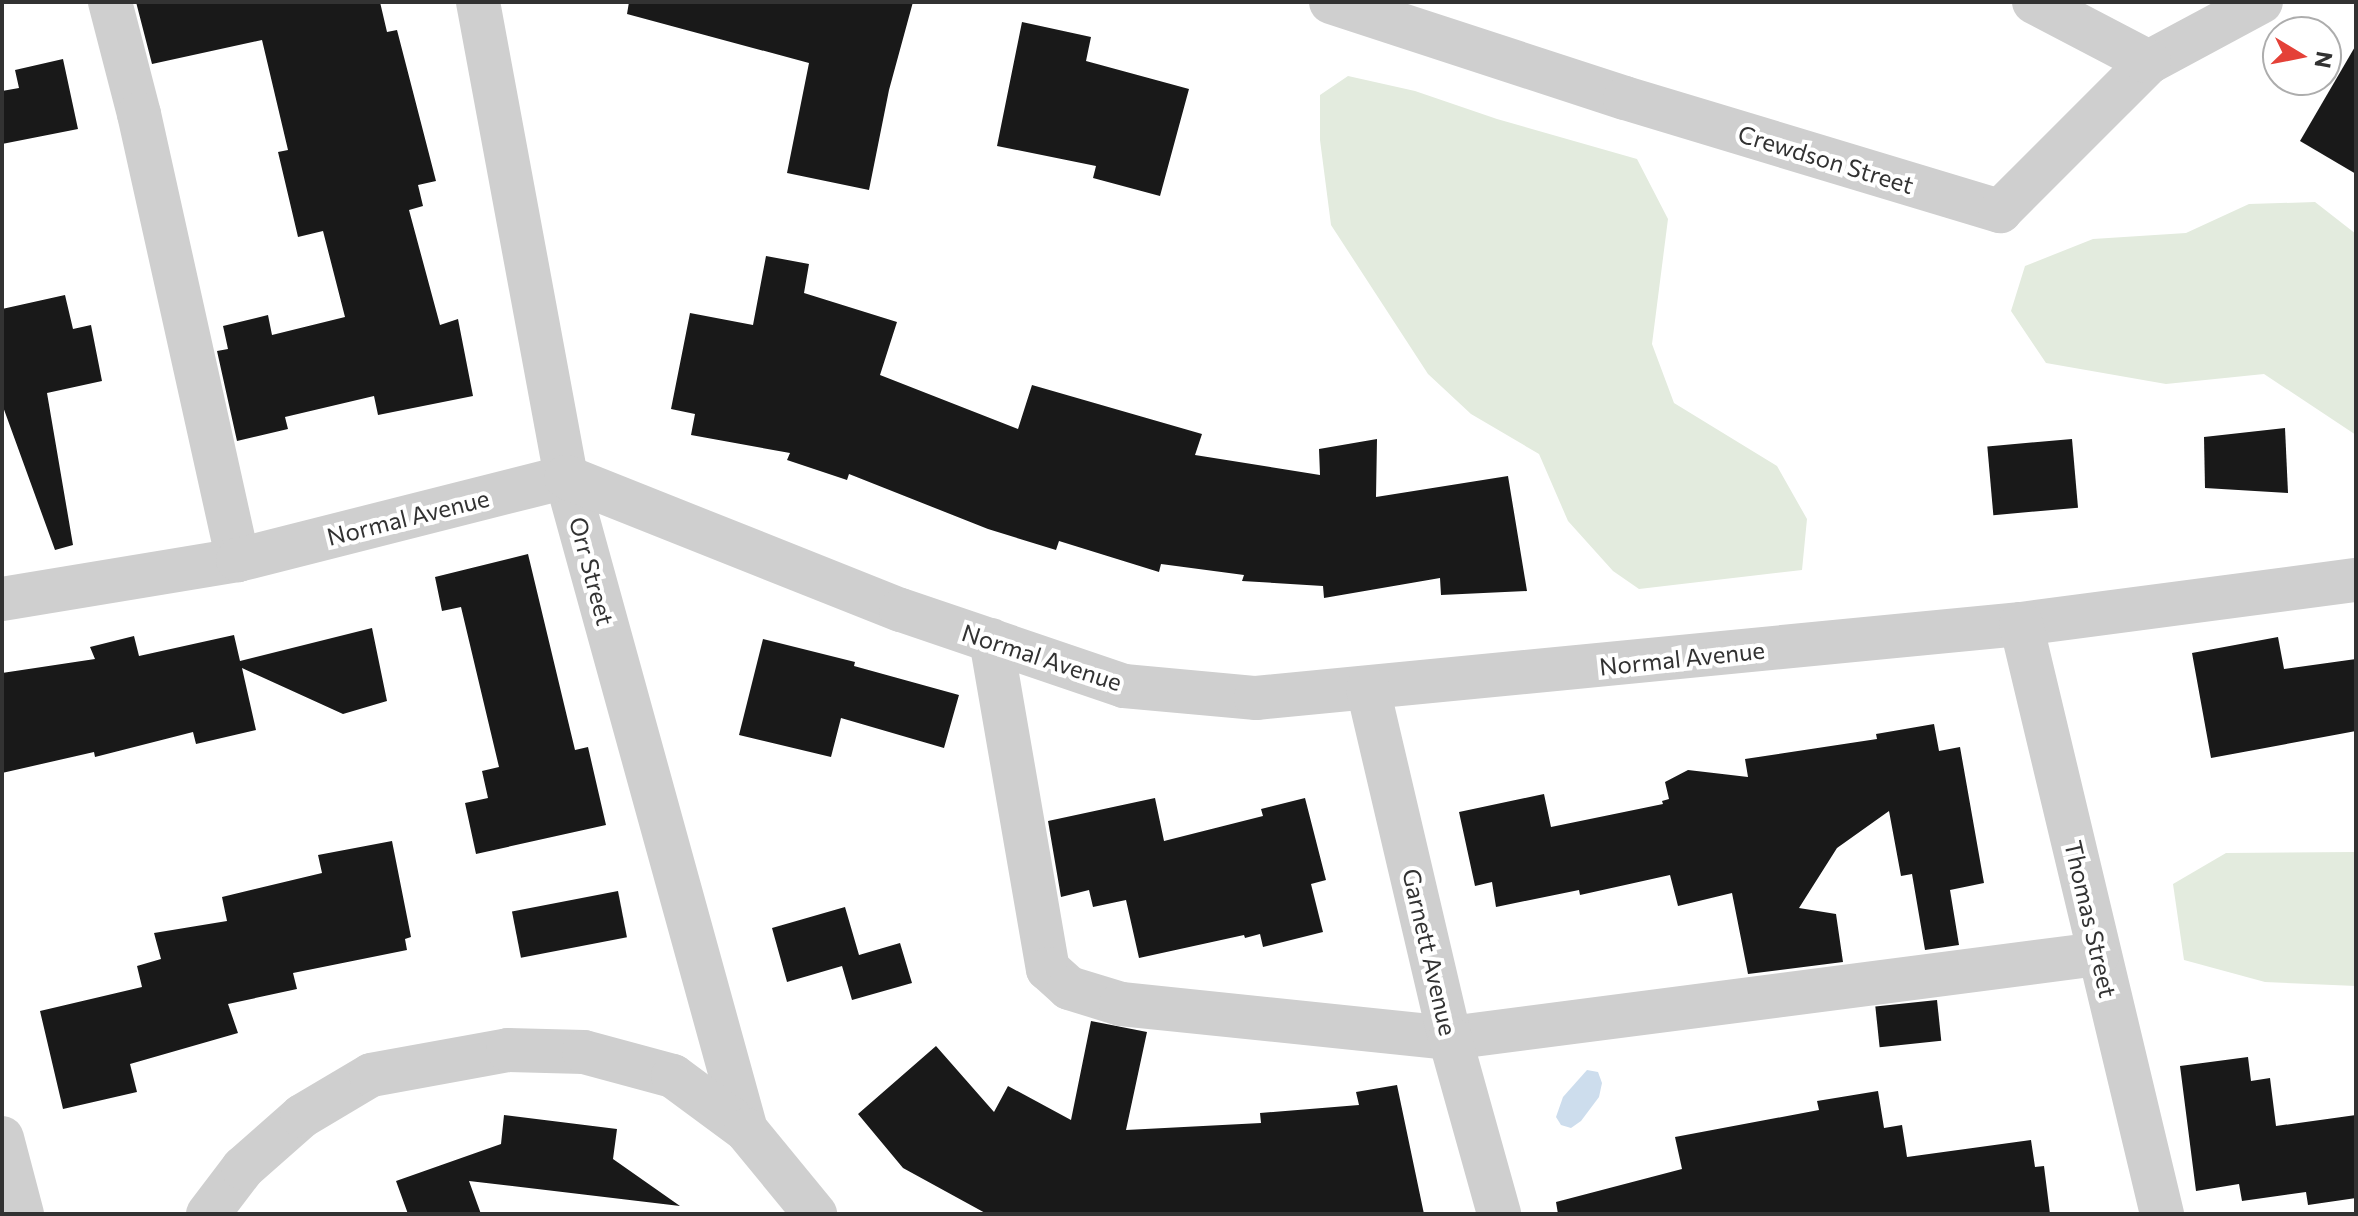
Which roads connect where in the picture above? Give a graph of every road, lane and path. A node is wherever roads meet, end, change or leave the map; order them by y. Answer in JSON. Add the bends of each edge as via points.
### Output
{"nodes":[{"id":1,"x":110,"y":2,"type":"edge"},
{"id":2,"x":478,"y":2,"type":"edge"},
{"id":3,"x":1331,"y":2,"type":"edge"},
{"id":4,"x":2034,"y":2,"type":"edge"},
{"id":5,"x":2261,"y":2,"type":"edge"},
{"id":6,"x":2149,"y":62,"type":"junction"},
{"id":7,"x":566,"y":477,"type":"junction"},
{"id":8,"x":238,"y":560,"type":"junction"},
{"id":9,"x":2356,"y":580,"type":"edge"},
{"id":10,"x":2,"y":599,"type":"edge"},
{"id":11,"x":2021,"y":624,"type":"junction"},
{"id":12,"x":991,"y":640,"type":"junction"},
{"id":13,"x":1368,"y":689,"type":"junction"},
{"id":14,"x":2098,"y":954,"type":"junction"},
{"id":15,"x":1450,"y":1038,"type":"junction"},
{"id":16,"x":746,"y":1130,"type":"junction"},
{"id":17,"x":2,"y":1138,"type":"edge"},
{"id":18,"x":22,"y":1214,"type":"edge"},
{"id":19,"x":208,"y":1214,"type":"edge"},
{"id":20,"x":815,"y":1214,"type":"edge"},
{"id":21,"x":1499,"y":1214,"type":"edge"},
{"id":22,"x":2162,"y":1214,"type":"edge"}],
"edges":[{"from":1,"to":8,"type":"street"},
{"from":2,"to":7,"type":"street","name":"Orr Street"},
{"from":3,"to":6,"type":"street","name":"Crewdson Street","via":[[2000,211]]},
{"from":4,"to":6,"type":"street"},
{"from":5,"to":6,"type":"street","name":"Crewdson Street"},
{"from":7,"to":8,"type":"street","name":"Normal Avenue"},
{"from":7,"to":12,"type":"street","name":"Normal Avenue"},
{"from":7,"to":16,"type":"street","name":"Orr Street"},
{"from":8,"to":10,"type":"street","name":"Normal Avenue"},
{"from":9,"to":11,"type":"street","name":"Normal Avenue"},
{"from":11,"to":13,"type":"street","name":"Normal Avenue"},
{"from":11,"to":14,"type":"street","name":"Thomas Street"},
{"from":12,"to":13,"type":"street","name":"Normal Avenue","via":[[1124,686],[1256,698]]},
{"from":12,"to":15,"type":"street","via":[[1048,969],[1069,988],[1121,1004]]},
{"from":13,"to":15,"type":"street","name":"Garnett Avenue"},
{"from":14,"to":15,"type":"street"},
{"from":14,"to":22,"type":"street","name":"Thomas Street"},
{"from":15,"to":21,"type":"street","name":"Garnett Avenue"},
{"from":16,"to":19,"type":"street","via":[[673,1076],[584,1052],[508,1050],[455,1058],[371,1075],[302,1116],[243,1168]]},
{"from":16,"to":20,"type":"street"},
{"from":17,"to":18,"type":"street"}]}
